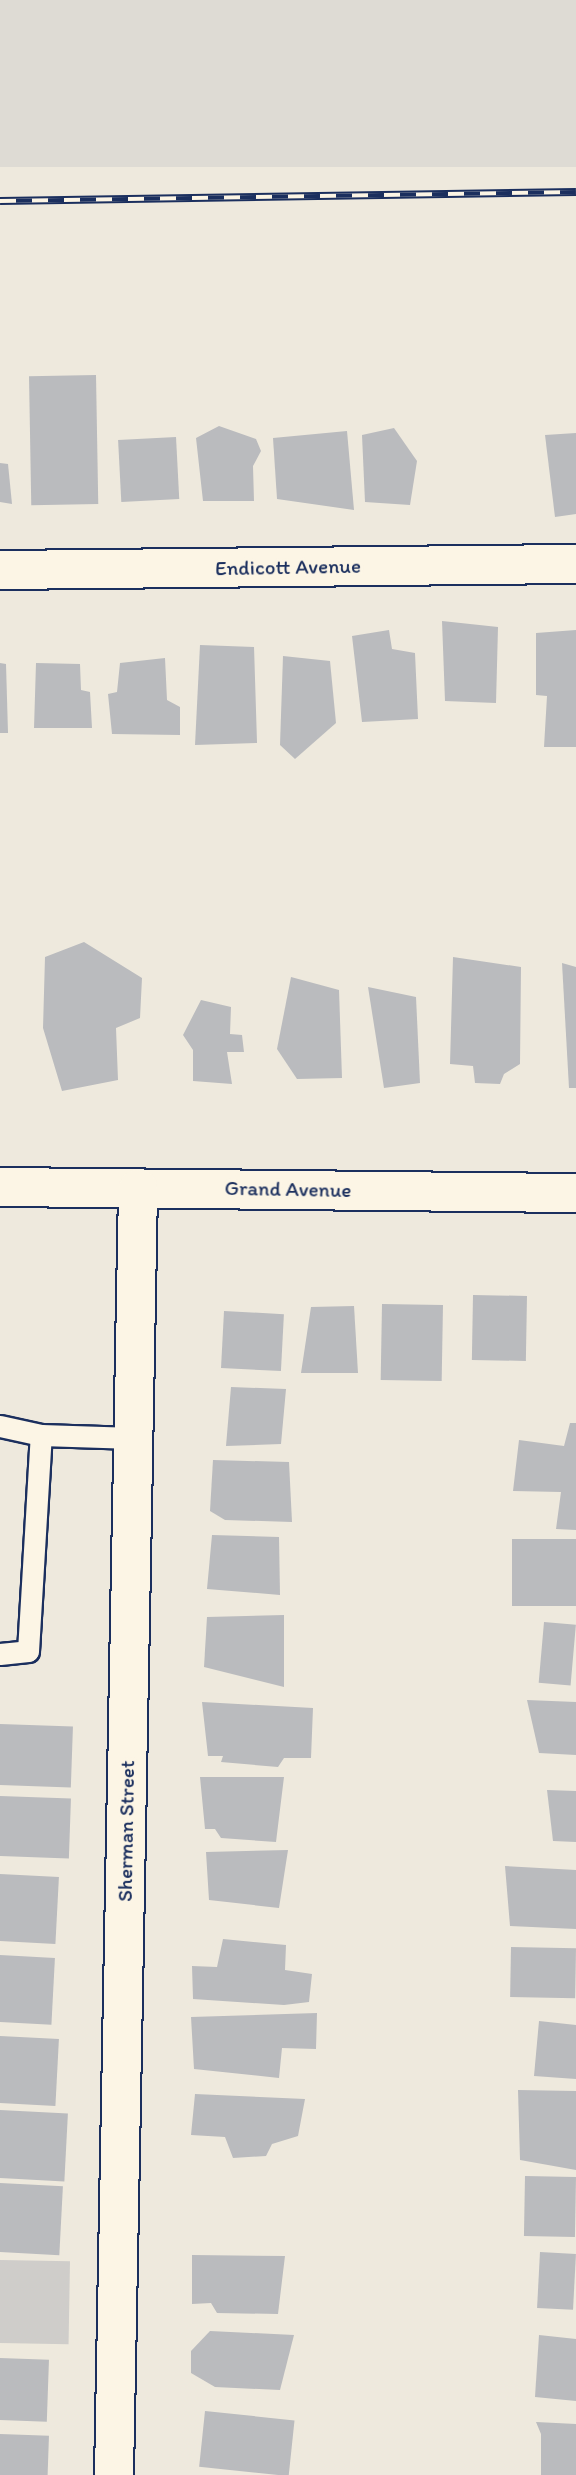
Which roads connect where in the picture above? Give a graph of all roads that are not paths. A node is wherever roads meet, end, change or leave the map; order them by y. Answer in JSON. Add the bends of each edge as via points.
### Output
{"nodes":[{"id":1,"x":576,"y":564,"type":"edge"},
{"id":2,"x":0,"y":570,"type":"edge"},
{"id":3,"x":0,"y":1187,"type":"edge"},
{"id":4,"x":138,"y":1188,"type":"junction"},
{"id":5,"x":576,"y":1193,"type":"edge"},
{"id":6,"x":0,"y":1426,"type":"edge"},
{"id":7,"x":41,"y":1435,"type":"junction"},
{"id":8,"x":134,"y":1438,"type":"junction"},
{"id":9,"x":0,"y":1654,"type":"edge"},
{"id":10,"x":114,"y":2475,"type":"edge"}],
"edges":[{"from":1,"to":2,"type":"street","name":"Endicott Avenue"},
{"from":3,"to":4,"type":"street","name":"Grand Avenue"},
{"from":4,"to":5,"type":"street","name":"Grand Avenue"},
{"from":4,"to":8,"type":"street","name":"Sherman Street"},
{"from":6,"to":7,"type":"lane"},
{"from":7,"to":8,"type":"lane"},
{"from":7,"to":9,"type":"lane","via":[[28,1651]]},
{"from":8,"to":10,"type":"street","name":"Sherman Street"}]}
